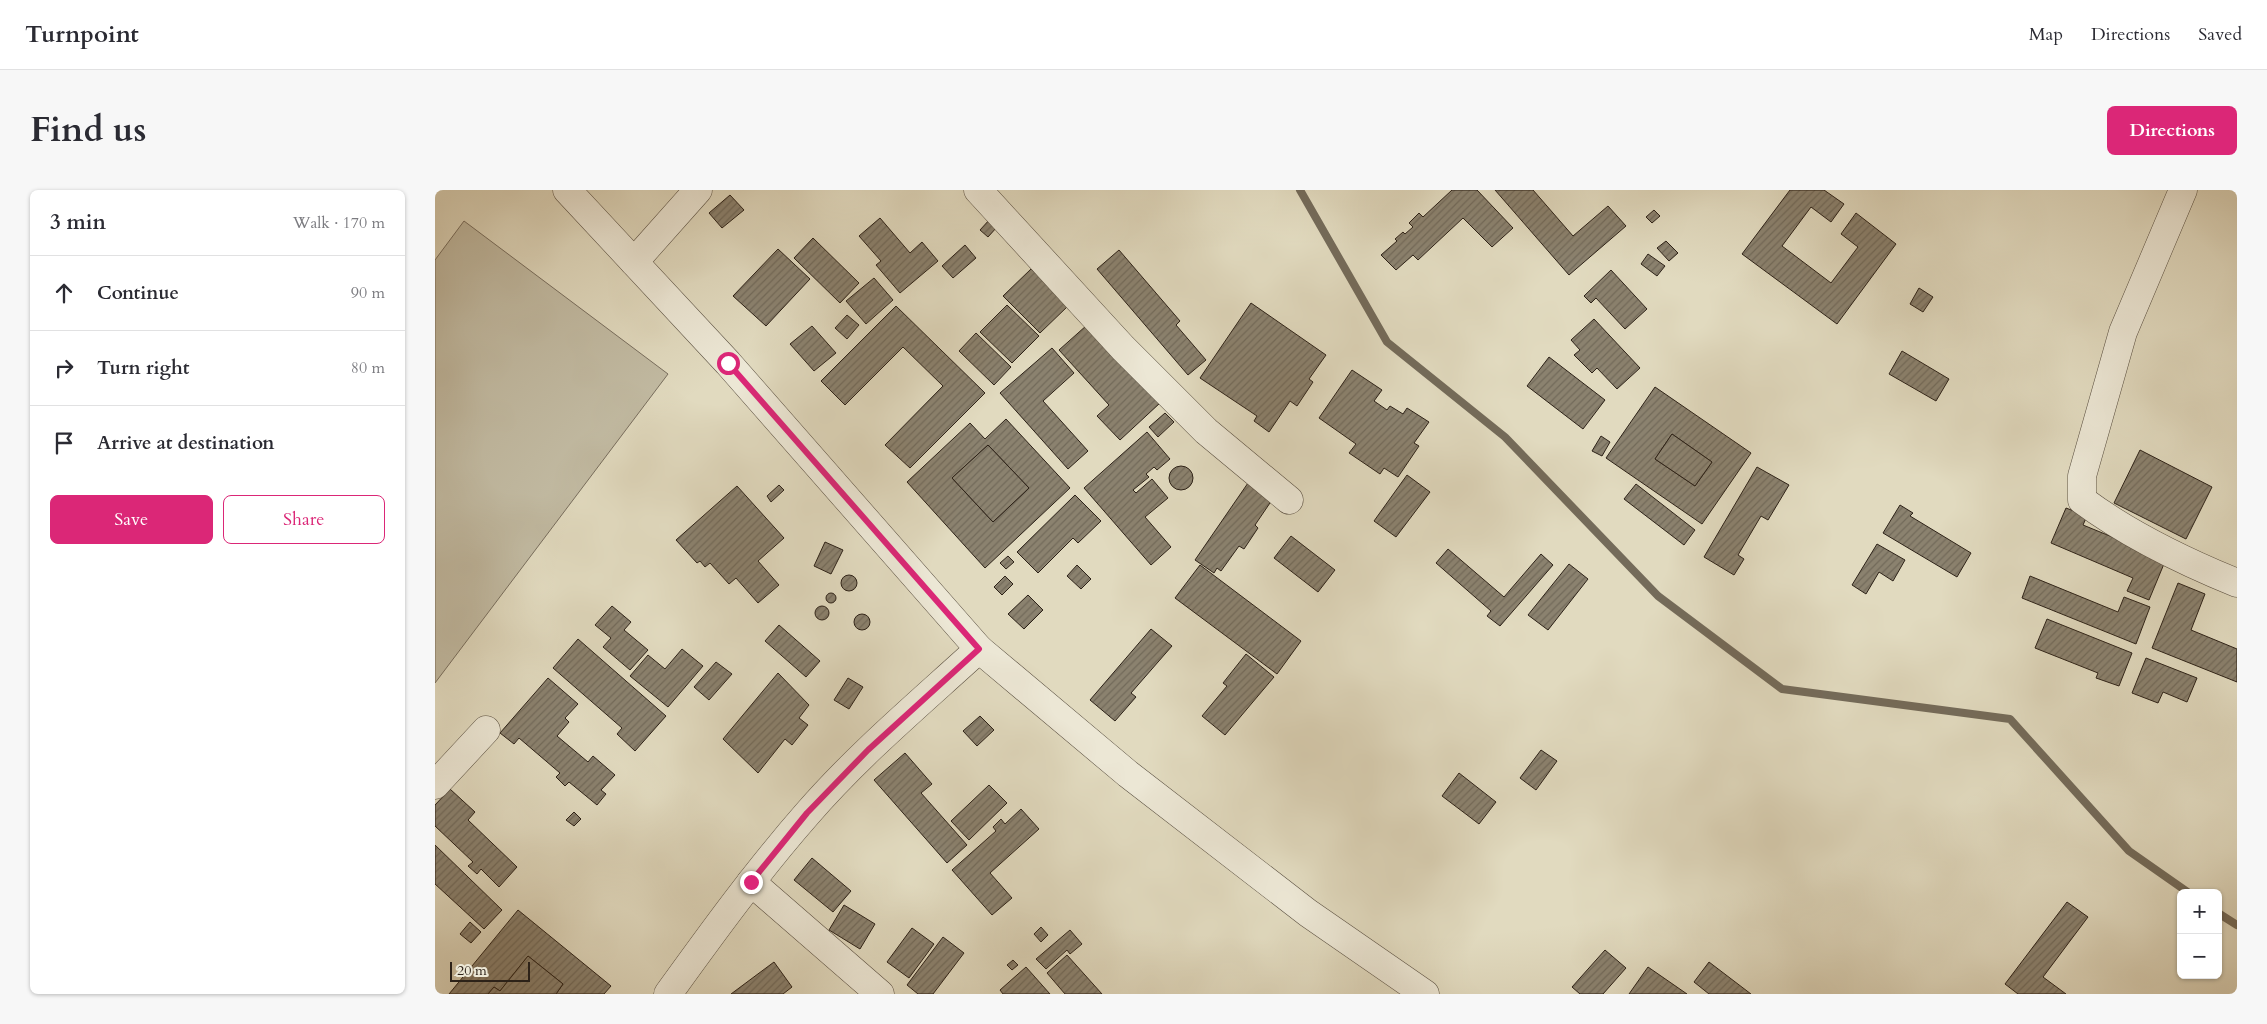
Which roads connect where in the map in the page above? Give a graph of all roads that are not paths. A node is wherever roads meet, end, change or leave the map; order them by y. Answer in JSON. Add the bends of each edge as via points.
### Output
{"nodes":[{"id":1,"x":567,"y":190,"type":"edge"},
{"id":2,"x":698,"y":190,"type":"edge"},
{"id":3,"x":977,"y":190,"type":"edge"},
{"id":4,"x":2183,"y":190,"type":"edge"},
{"id":5,"x":634,"y":262,"type":"junction"},
{"id":6,"x":1289,"y":500,"type":"dead end"},
{"id":7,"x":2237,"y":583,"type":"edge"},
{"id":8,"x":979,"y":649,"type":"junction"},
{"id":9,"x":486,"y":730,"type":"dead end"},
{"id":10,"x":435,"y":785,"type":"edge"},
{"id":11,"x":751,"y":882,"type":"junction"},
{"id":12,"x":668,"y":994,"type":"edge"},
{"id":13,"x":880,"y":994,"type":"edge"},
{"id":14,"x":1425,"y":994,"type":"edge"}],
"edges":[{"from":1,"to":5,"type":"street"},
{"from":2,"to":5,"type":"street"},
{"from":3,"to":6,"type":"street","via":[[1123,348],[1205,431]]},
{"from":4,"to":7,"type":"street","via":[[2123,332],[2083,476],[2083,500],[2187,562]]},
{"from":5,"to":8,"type":"street","via":[[728,363]]},
{"from":8,"to":11,"type":"street","via":[[868,750],[807,813]]},
{"from":8,"to":14,"type":"street","via":[[1144,786],[1308,913]]},
{"from":9,"to":10,"type":"street"},
{"from":11,"to":12,"type":"street"},
{"from":11,"to":13,"type":"street"}]}
